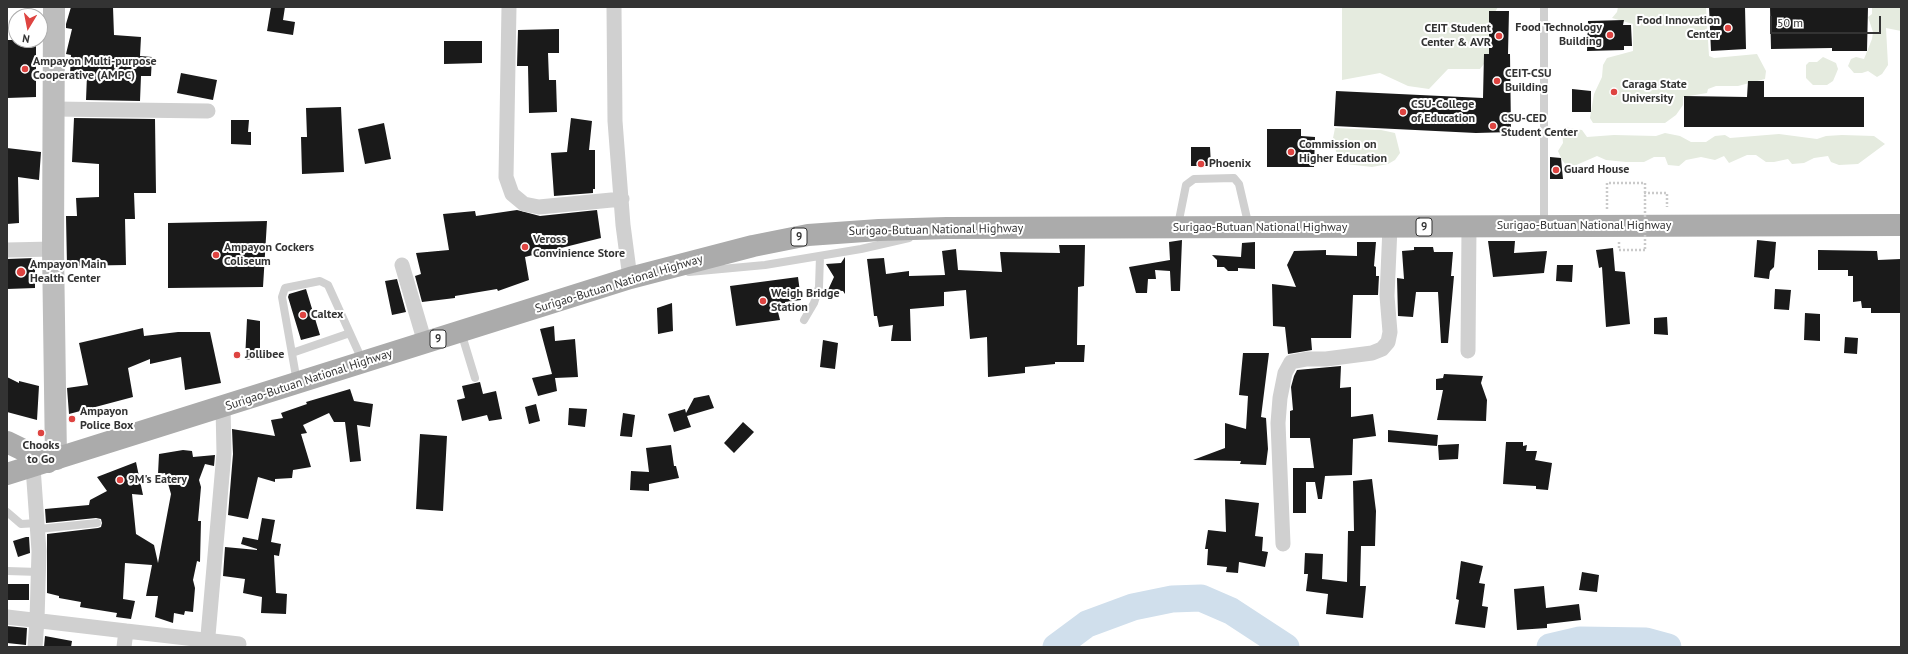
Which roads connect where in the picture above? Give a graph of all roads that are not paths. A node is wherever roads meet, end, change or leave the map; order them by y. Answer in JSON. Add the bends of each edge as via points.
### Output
{"nodes":[{"id":1,"x":54,"y":7,"type":"edge"},
{"id":2,"x":509,"y":7,"type":"edge"},
{"id":3,"x":614,"y":7,"type":"edge"},
{"id":4,"x":1544,"y":7,"type":"edge"},
{"id":5,"x":54,"y":109,"type":"junction"},
{"id":6,"x":208,"y":111,"type":"dead end"},
{"id":7,"x":622,"y":199,"type":"junction"},
{"id":8,"x":1901,"y":225,"type":"edge"},
{"id":9,"x":1544,"y":226,"type":"junction"},
{"id":10,"x":1390,"y":227,"type":"junction"},
{"id":11,"x":1469,"y":227,"type":"junction"},
{"id":12,"x":947,"y":228,"type":"junction"},
{"id":13,"x":1178,"y":228,"type":"junction"},
{"id":14,"x":1249,"y":228,"type":"junction"},
{"id":15,"x":53,"y":249,"type":"junction"},
{"id":16,"x":7,"y":250,"type":"edge"},
{"id":17,"x":820,"y":256,"type":"junction"},
{"id":18,"x":402,"y":265,"type":"dead end"},
{"id":19,"x":655,"y":272,"type":"junction"},
{"id":20,"x":630,"y":278,"type":"junction"},
{"id":21,"x":804,"y":320,"type":"dead end"},
{"id":22,"x":461,"y":332,"type":"junction"},
{"id":23,"x":350,"y":333,"type":"junction"},
{"id":24,"x":425,"y":343,"type":"junction"},
{"id":25,"x":1468,"y":351,"type":"dead end"},
{"id":26,"x":292,"y":352,"type":"junction"},
{"id":27,"x":363,"y":362,"type":"junction"},
{"id":28,"x":476,"y":378,"type":"dead end"},
{"id":29,"x":297,"y":383,"type":"junction"},
{"id":30,"x":223,"y":407,"type":"junction"},
{"id":31,"x":7,"y":442,"type":"edge"},
{"id":32,"x":46,"y":463,"type":"junction"},
{"id":33,"x":7,"y":474,"type":"edge"},
{"id":34,"x":7,"y":512,"type":"edge"},
{"id":35,"x":97,"y":523,"type":"dead end"},
{"id":36,"x":39,"y":526,"type":"junction"},
{"id":37,"x":1283,"y":544,"type":"dead end"},
{"id":38,"x":7,"y":572,"type":"edge"},
{"id":39,"x":39,"y":572,"type":"junction"},
{"id":40,"x":7,"y":617,"type":"edge"},
{"id":41,"x":37,"y":620,"type":"junction"},
{"id":42,"x":126,"y":631,"type":"junction"},
{"id":43,"x":207,"y":644,"type":"edge"},
{"id":44,"x":239,"y":644,"type":"dead end"},
{"id":45,"x":35,"y":647,"type":"edge"},
{"id":46,"x":124,"y":647,"type":"edge"}],
"edges":[{"from":1,"to":5,"type":"street"},
{"from":2,"to":7,"type":"street","via":[[506,177],[512,194],[524,204],[539,207]]},
{"from":3,"to":7,"type":"street","via":[[614,121]]},
{"from":4,"to":9,"type":"lane"},
{"from":5,"to":6,"type":"street"},
{"from":5,"to":15,"type":"street"},
{"from":7,"to":20,"type":"street"},
{"from":8,"to":9,"type":"main road","name":"Surigao-Butuan National Highway","number":"9"},
{"from":9,"to":11,"type":"main road","name":"Surigao-Butuan National Highway","number":"9"},
{"from":10,"to":11,"type":"main road","name":"Surigao-Butuan National Highway","number":"9"},
{"from":10,"to":14,"type":"main road","name":"Surigao-Butuan National Highway","number":"9"},
{"from":10,"to":37,"type":"street","via":[[1388,342],[1382,349],[1372,353],[1326,359],[1307,358],[1290,362],[1285,373],[1278,423]]},
{"from":11,"to":25,"type":"street"},
{"from":12,"to":13,"type":"main road","name":"Surigao-Butuan National Highway","number":"9"},
{"from":12,"to":17,"type":"lane"},
{"from":12,"to":19,"type":"main road","name":"Surigao-Butuan National Highway","number":"9","via":[[808,235],[753,246]]},
{"from":13,"to":14,"type":"main road","name":"Surigao-Butuan National Highway","number":"9"},
{"from":13,"to":14,"type":"lane","via":[[1186,185],[1194,179],[1234,178],[1239,184]]},
{"from":15,"to":16,"type":"street"},
{"from":15,"to":32,"type":"street"},
{"from":17,"to":19,"type":"lane","via":[[717,270]]},
{"from":17,"to":21,"type":"lane","via":[[819,287],[814,303]]},
{"from":18,"to":24,"type":"street"},
{"from":19,"to":20,"type":"main road","name":"Surigao-Butuan National Highway","number":"9"},
{"from":20,"to":22,"type":"main road","name":"Surigao-Butuan National Highway","number":"9"},
{"from":22,"to":24,"type":"main road","name":"Surigao-Butuan National Highway","number":"9"},
{"from":22,"to":28,"type":"lane"},
{"from":23,"to":26,"type":"lane"},
{"from":23,"to":26,"type":"lane","via":[[328,285],[320,281],[286,288],[282,297]]},
{"from":23,"to":27,"type":"lane"},
{"from":24,"to":27,"type":"main road","name":"Surigao-Butuan National Highway","number":"9"},
{"from":26,"to":29,"type":"lane"},
{"from":27,"to":29,"type":"main road","name":"Surigao-Butuan National Highway","number":"9"},
{"from":29,"to":30,"type":"main road","name":"Surigao-Butuan National Highway","number":"9"},
{"from":30,"to":32,"type":"main road","name":"Surigao-Butuan National Highway","number":"9"},
{"from":30,"to":43,"type":"street","via":[[223,460]]},
{"from":31,"to":32,"type":"main road"},
{"from":32,"to":33,"type":"main road","name":"Surigao-Butuan National Highway","number":"9"},
{"from":32,"to":36,"type":"street"},
{"from":34,"to":36,"type":"lane","via":[[21,524]]},
{"from":35,"to":36,"type":"lane"},
{"from":36,"to":39,"type":"street"},
{"from":38,"to":39,"type":"lane"},
{"from":39,"to":41,"type":"street"},
{"from":40,"to":41,"type":"street"},
{"from":41,"to":42,"type":"street"},
{"from":41,"to":45,"type":"street"},
{"from":42,"to":43,"type":"street"},
{"from":42,"to":46,"type":"street"},
{"from":43,"to":44,"type":"street"}]}
